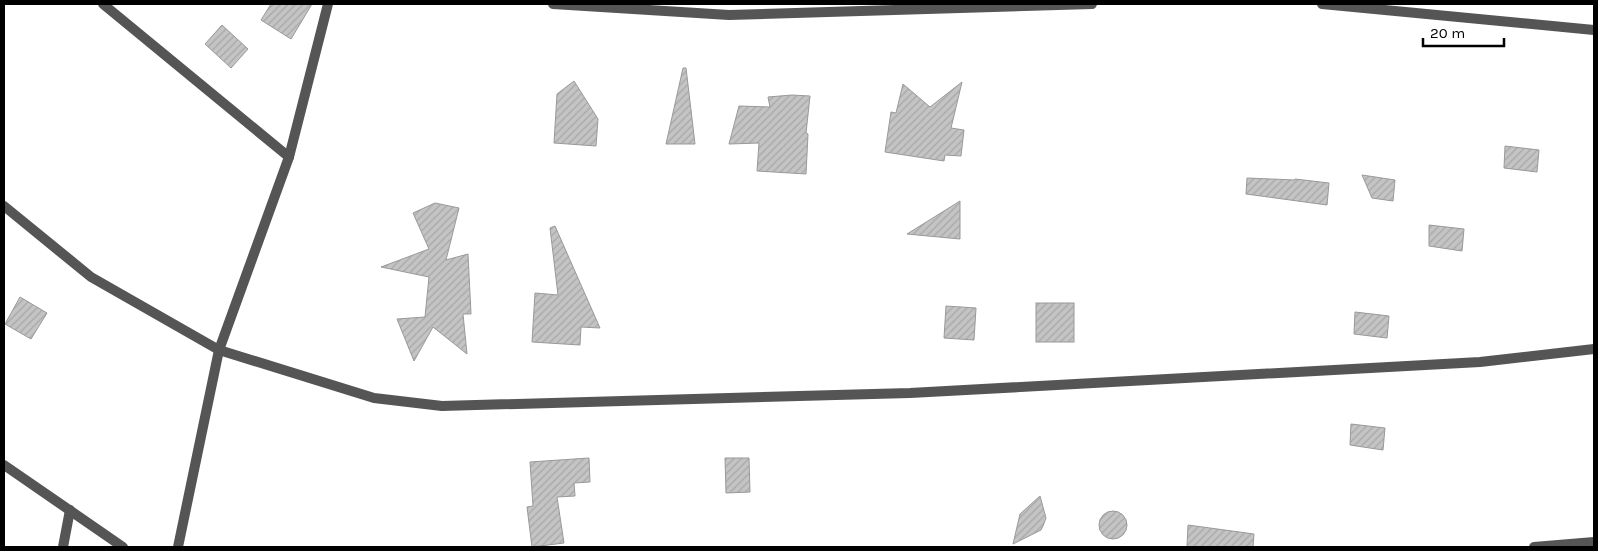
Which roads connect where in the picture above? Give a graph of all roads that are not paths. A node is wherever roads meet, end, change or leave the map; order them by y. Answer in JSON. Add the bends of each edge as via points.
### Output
{"nodes":[{"id":1,"x":103,"y":4,"type":"edge"},
{"id":2,"x":328,"y":4,"type":"edge"},
{"id":3,"x":553,"y":4,"type":"edge"},
{"id":4,"x":1092,"y":4,"type":"edge"},
{"id":5,"x":1322,"y":4,"type":"edge"},
{"id":6,"x":1594,"y":30,"type":"edge"},
{"id":7,"x":289,"y":157,"type":"junction"},
{"id":8,"x":4,"y":206,"type":"edge"},
{"id":9,"x":1594,"y":349,"type":"edge"},
{"id":10,"x":219,"y":350,"type":"junction"},
{"id":11,"x":4,"y":465,"type":"edge"},
{"id":12,"x":70,"y":510,"type":"junction"},
{"id":13,"x":1594,"y":542,"type":"edge"},
{"id":14,"x":63,"y":547,"type":"edge"},
{"id":15,"x":123,"y":547,"type":"edge"},
{"id":16,"x":178,"y":547,"type":"edge"},
{"id":17,"x":1534,"y":547,"type":"edge"}],
"edges":[{"from":1,"to":7,"type":"street"},
{"from":2,"to":7,"type":"street"},
{"from":3,"to":4,"type":"street","via":[[730,15]]},
{"from":5,"to":6,"type":"street"},
{"from":7,"to":10,"type":"street"},
{"from":8,"to":10,"type":"street","via":[[91,277]]},
{"from":9,"to":10,"type":"street","via":[[1480,362],[910,393],[442,406],[374,398]]},
{"from":10,"to":16,"type":"street"},
{"from":11,"to":12,"type":"street"},
{"from":12,"to":14,"type":"street"},
{"from":12,"to":15,"type":"street"},
{"from":13,"to":17,"type":"street"}]}
